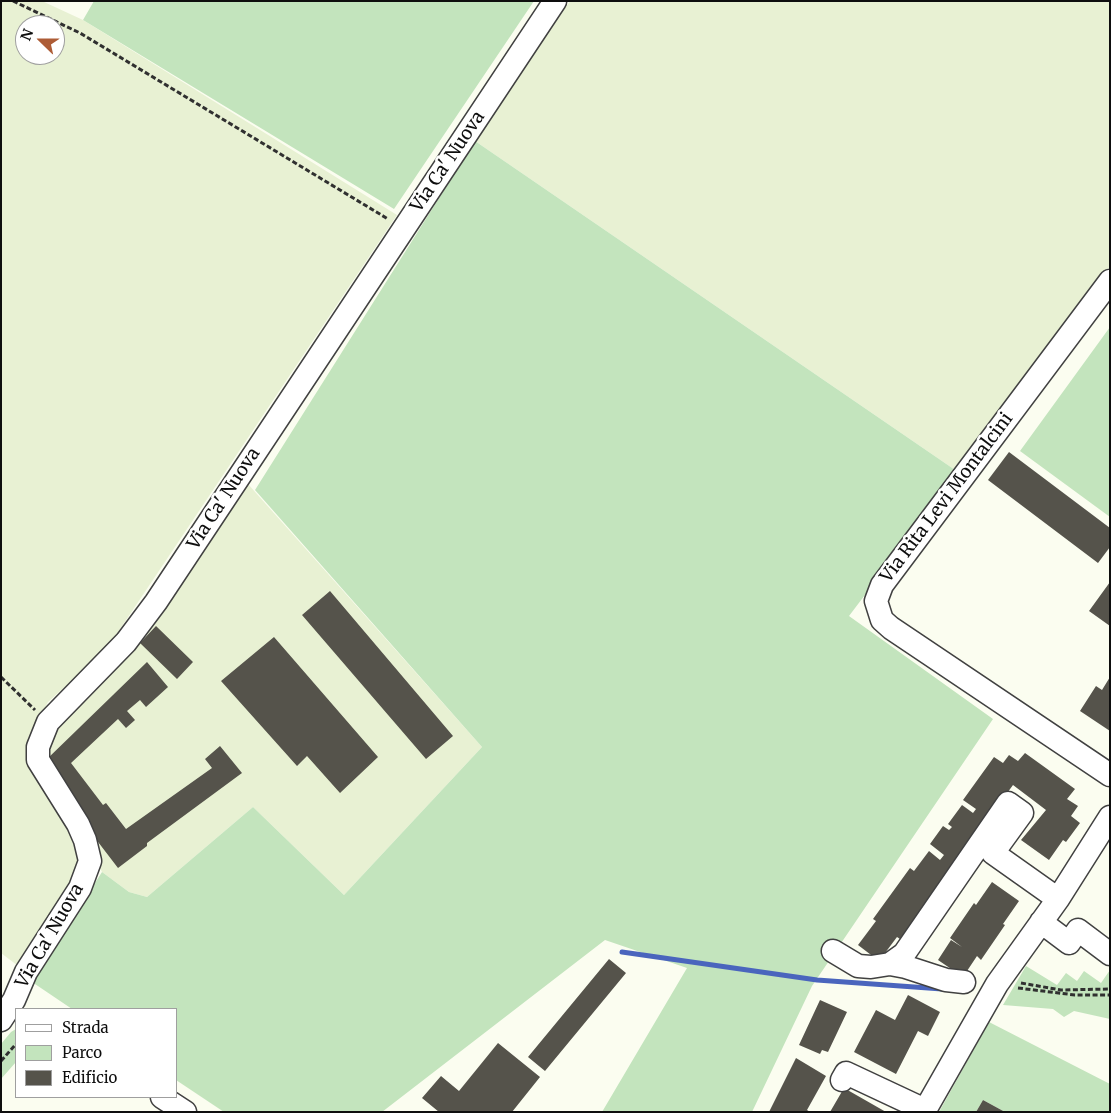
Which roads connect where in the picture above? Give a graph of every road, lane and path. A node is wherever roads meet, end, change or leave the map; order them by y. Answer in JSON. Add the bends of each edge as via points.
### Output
{"nodes":[{"id":1,"x":13,"y":1,"type":"edge"},
{"id":2,"x":555,"y":1,"type":"edge"},
{"id":3,"x":403,"y":229,"type":"junction"},
{"id":4,"x":1110,"y":281,"type":"edge"},
{"id":5,"x":1,"y":677,"type":"edge"},
{"id":6,"x":48,"y":722,"type":"junction"},
{"id":7,"x":1110,"y":775,"type":"edge"},
{"id":8,"x":1110,"y":817,"type":"edge"},
{"id":9,"x":1058,"y":898,"type":"junction"},
{"id":10,"x":1041,"y":922,"type":"junction"},
{"id":11,"x":833,"y":951,"type":"dead end"},
{"id":12,"x":1110,"y":954,"type":"edge"},
{"id":13,"x":890,"y":964,"type":"junction"},
{"id":14,"x":964,"y":982,"type":"dead end"},
{"id":15,"x":999,"y":982,"type":"junction"},
{"id":16,"x":1110,"y":989,"type":"edge"},
{"id":17,"x":1110,"y":995,"type":"edge"},
{"id":18,"x":22,"y":1005,"type":"edge"},
{"id":19,"x":15,"y":1010,"type":"edge"},
{"id":20,"x":1,"y":1020,"type":"edge"},
{"id":21,"x":15,"y":1045,"type":"edge"},
{"id":22,"x":1,"y":1061,"type":"edge"},
{"id":23,"x":842,"y":1080,"type":"dead end"},
{"id":24,"x":164,"y":1098,"type":"edge"},
{"id":25,"x":925,"y":1111,"type":"edge"},
{"id":26,"x":185,"y":1112,"type":"edge"}],
"edges":[{"from":1,"to":3,"type":"path","via":[[80,33]]},
{"from":2,"to":3,"type":"street","name":"Via Ca' Nuova"},
{"from":3,"to":6,"type":"street","name":"Via Ca' Nuova","via":[[136,631]]},
{"from":4,"to":7,"type":"street","name":"Via Rita Levi Montalcini","via":[[882,585],[876,602],[882,620],[891,628]]},
{"from":5,"to":6,"type":"path"},
{"from":6,"to":18,"type":"street","name":"Via Ca' Nuova","via":[[38,747],[38,760],[78,824],[90,861],[80,888],[26,972]]},
{"from":8,"to":9,"type":"street"},
{"from":9,"to":10,"type":"street"},
{"from":9,"to":13,"type":"street","via":[[987,848],[958,894],[950,888],[904,954]]},
{"from":10,"to":12,"type":"street","via":[[1069,943],[1078,930]]},
{"from":10,"to":15,"type":"street"},
{"from":11,"to":13,"type":"street","via":[[858,966]]},
{"from":13,"to":14,"type":"street"},
{"from":15,"to":16,"type":"path","via":[[1061,990]]},
{"from":15,"to":17,"type":"path","via":[[1075,995]]},
{"from":15,"to":25,"type":"street"},
{"from":19,"to":20,"type":"street","name":"Via Ca' Nuova"},
{"from":21,"to":22,"type":"path"},
{"from":23,"to":25,"type":"street","via":[[846,1072]]},
{"from":24,"to":26,"type":"street"}]}
